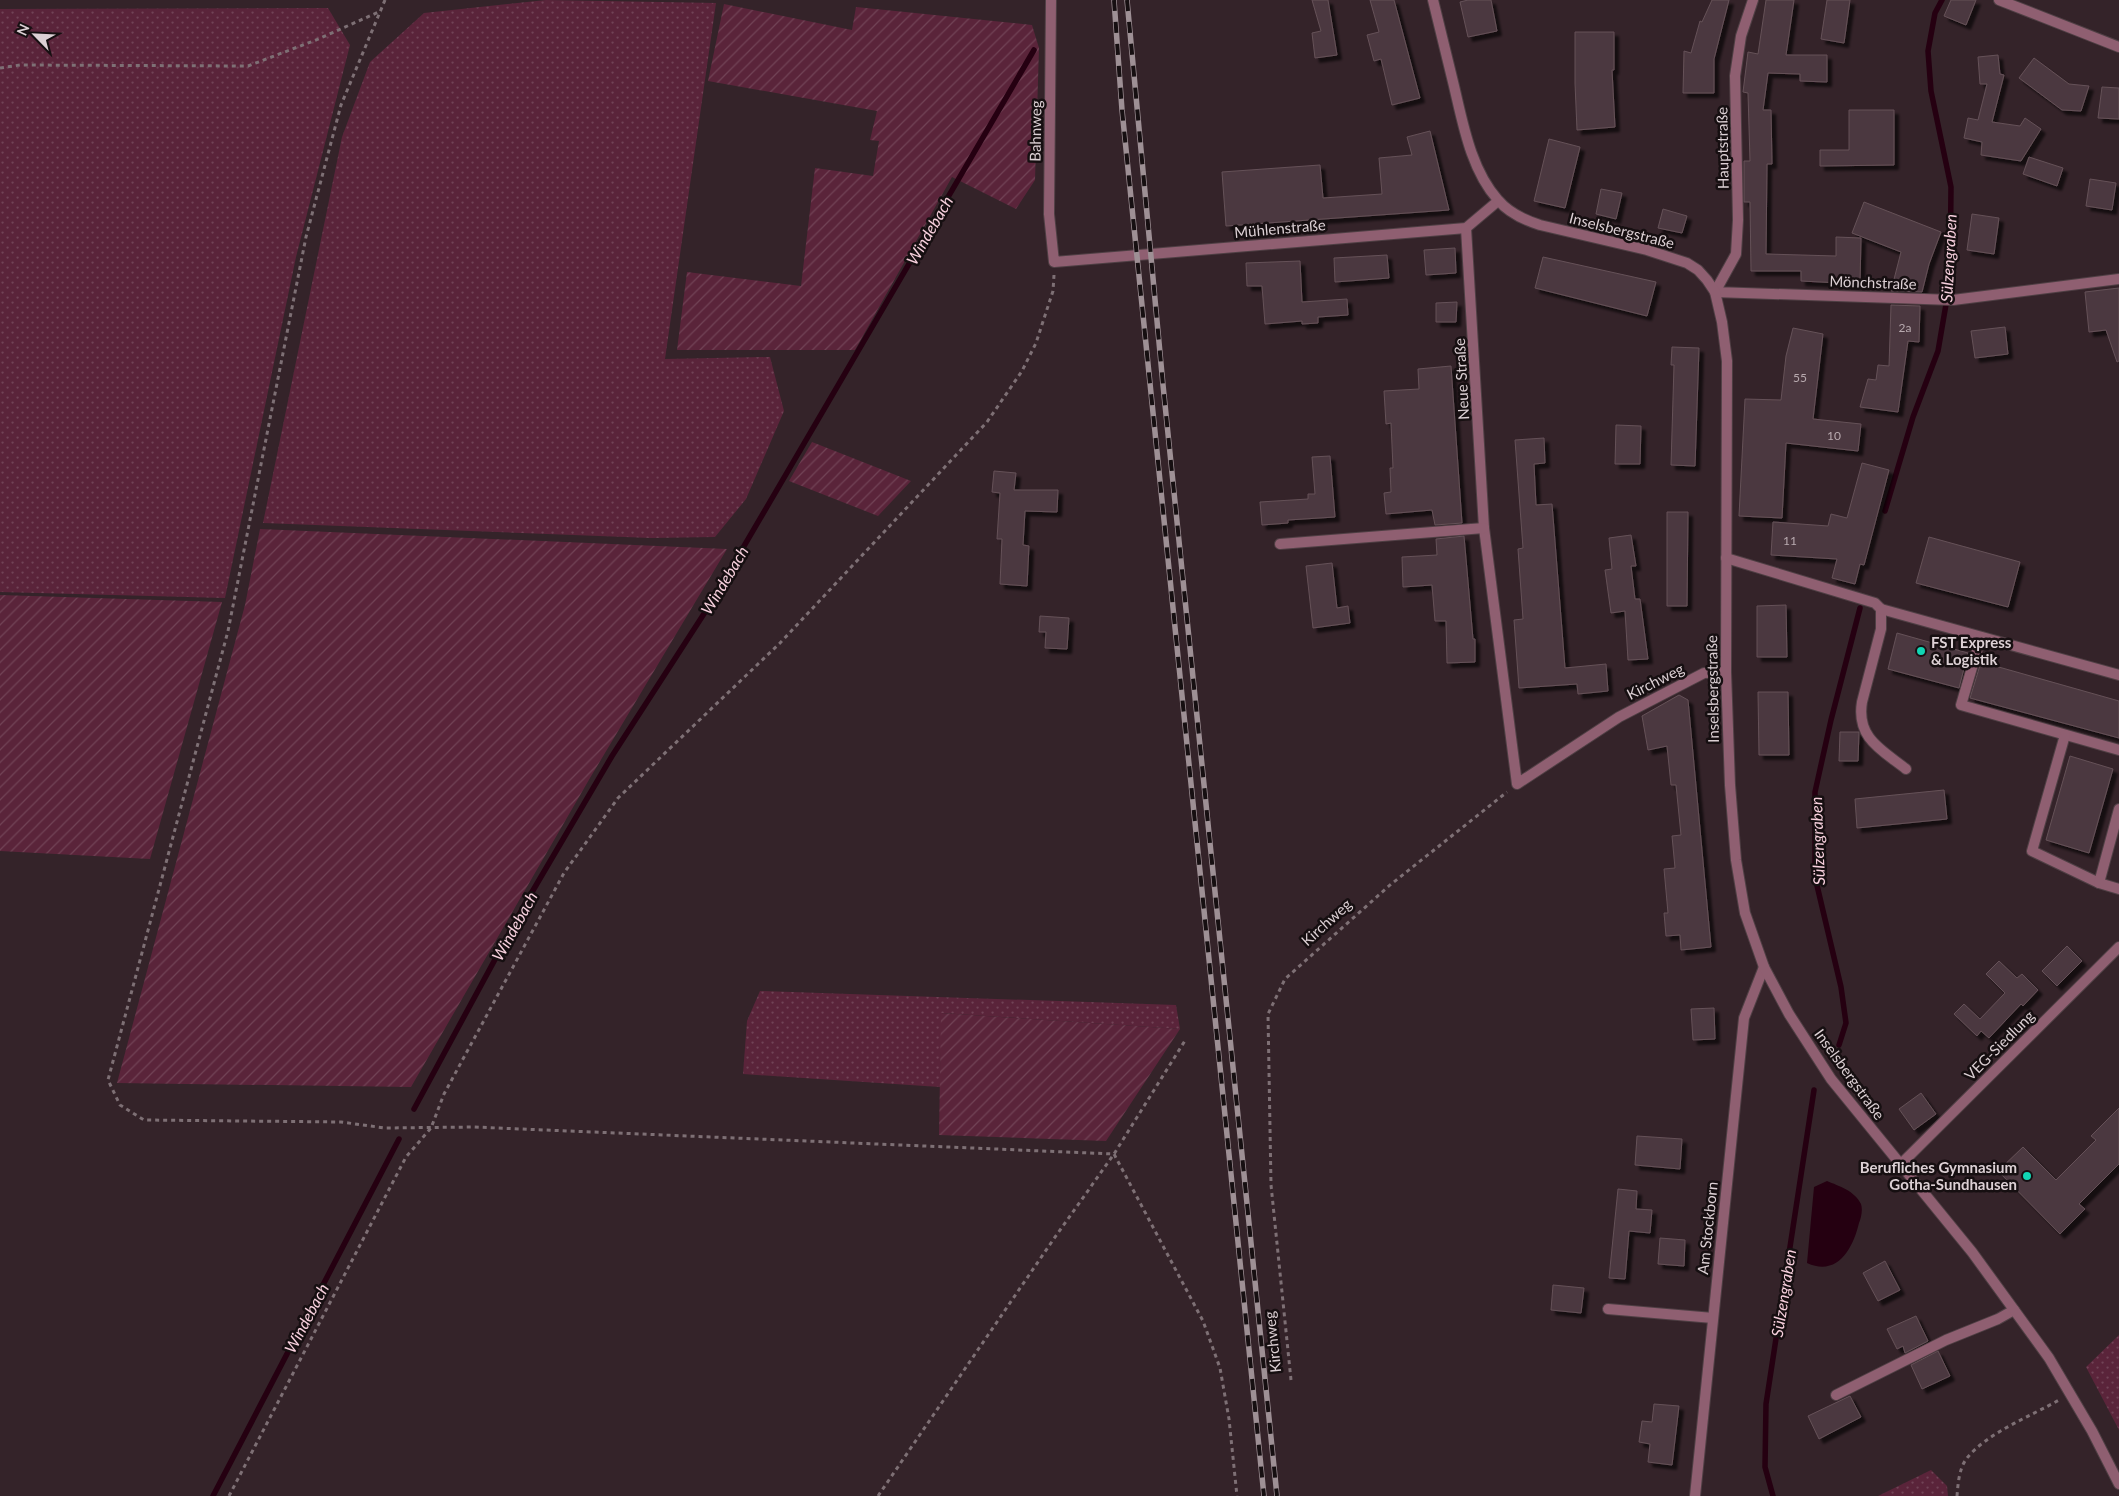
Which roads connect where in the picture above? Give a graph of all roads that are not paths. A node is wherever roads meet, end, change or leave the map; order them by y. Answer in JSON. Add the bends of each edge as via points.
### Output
{"nodes":[{"id":1,"x":1051,"y":0,"type":"edge"},
{"id":2,"x":1433,"y":0,"type":"edge"},
{"id":3,"x":1753,"y":0,"type":"edge"},
{"id":4,"x":1999,"y":0,"type":"edge"},
{"id":5,"x":2119,"y":47,"type":"edge"},
{"id":6,"x":1498,"y":200,"type":"junction"},
{"id":7,"x":1466,"y":228,"type":"junction"},
{"id":8,"x":1054,"y":262,"type":"joint"},
{"id":9,"x":2119,"y":279,"type":"edge"},
{"id":10,"x":1715,"y":292,"type":"junction"},
{"id":11,"x":1484,"y":528,"type":"junction"},
{"id":12,"x":1280,"y":544,"type":"dead end"},
{"id":13,"x":1726,"y":558,"type":"junction"},
{"id":14,"x":1881,"y":609,"type":"junction"},
{"id":15,"x":1981,"y":637,"type":"junction"},
{"id":16,"x":1726,"y":672,"type":"junction"},
{"id":17,"x":2119,"y":675,"type":"edge"},
{"id":18,"x":2065,"y":735,"type":"junction"},
{"id":19,"x":2119,"y":750,"type":"edge"},
{"id":20,"x":1906,"y":769,"type":"dead end"},
{"id":21,"x":1517,"y":784,"type":"joint"},
{"id":22,"x":2119,"y":809,"type":"edge"},
{"id":23,"x":2098,"y":883,"type":"junction"},
{"id":24,"x":2119,"y":889,"type":"edge"},
{"id":25,"x":2119,"y":947,"type":"edge"},
{"id":26,"x":1764,"y":967,"type":"junction"},
{"id":27,"x":1901,"y":1164,"type":"junction"},
{"id":28,"x":1608,"y":1309,"type":"dead end"},
{"id":29,"x":2014,"y":1310,"type":"junction"},
{"id":30,"x":1713,"y":1318,"type":"junction"},
{"id":31,"x":1836,"y":1395,"type":"dead end"},
{"id":32,"x":2119,"y":1484,"type":"edge"},
{"id":33,"x":1695,"y":1496,"type":"edge"}],
"edges":[{"from":1,"to":8,"type":"street","name":"Bahnweg","via":[[1049,214]]},
{"from":2,"to":6,"type":"street","name":"Inselsbergstraße","via":[[1465,130],[1480,171]]},
{"from":3,"to":10,"type":"street","name":"Hauptstraße","via":[[1741,36],[1735,76],[1736,254]]},
{"from":4,"to":5,"type":"street"},
{"from":6,"to":7,"type":"street"},
{"from":6,"to":10,"type":"street","name":"Inselsbergstraße","via":[[1510,211],[1533,223],[1647,250],[1686,263],[1708,280]]},
{"from":7,"to":8,"type":"street","name":"Mühlenstraße"},
{"from":7,"to":11,"type":"street","name":"Neue Straße"},
{"from":9,"to":10,"type":"street","name":"Mönchstraße","via":[[1948,300]]},
{"from":10,"to":13,"type":"street","name":"Inselsbergstraße","via":[[1727,361]]},
{"from":11,"to":12,"type":"street"},
{"from":11,"to":21,"type":"street","name":"Neue Straße"},
{"from":13,"to":14,"type":"street","via":[[1875,603]]},
{"from":13,"to":16,"type":"street","name":"Inselsbergstraße"},
{"from":14,"to":15,"type":"street"},
{"from":14,"to":20,"type":"street","via":[[1881,629],[1862,702],[1862,717],[1868,739]]},
{"from":15,"to":17,"type":"street"},
{"from":15,"to":18,"type":"street","via":[[1961,705]]},
{"from":16,"to":21,"type":"street","name":"Kirchweg","via":[[1704,673],[1619,716]]},
{"from":16,"to":26,"type":"street","name":"Inselsbergstraße","via":[[1736,860],[1745,913]]},
{"from":18,"to":19,"type":"street"},
{"from":18,"to":23,"type":"street","via":[[2032,852]]},
{"from":22,"to":23,"type":"street"},
{"from":23,"to":24,"type":"street"},
{"from":25,"to":27,"type":"street","name":"VEG-Siedlung"},
{"from":26,"to":27,"type":"street","name":"Inselsbergstraße","via":[[1789,1014],[1831,1079]]},
{"from":26,"to":30,"type":"street","name":"Am Stockborn","via":[[1744,1018]]},
{"from":27,"to":29,"type":"street","name":"Inselsbergstraße"},
{"from":28,"to":30,"type":"street"},
{"from":29,"to":31,"type":"street"},
{"from":29,"to":32,"type":"street","name":"Inselsbergstraße","via":[[2071,1394]]},
{"from":30,"to":33,"type":"street","name":"Am Stockborn"}]}
